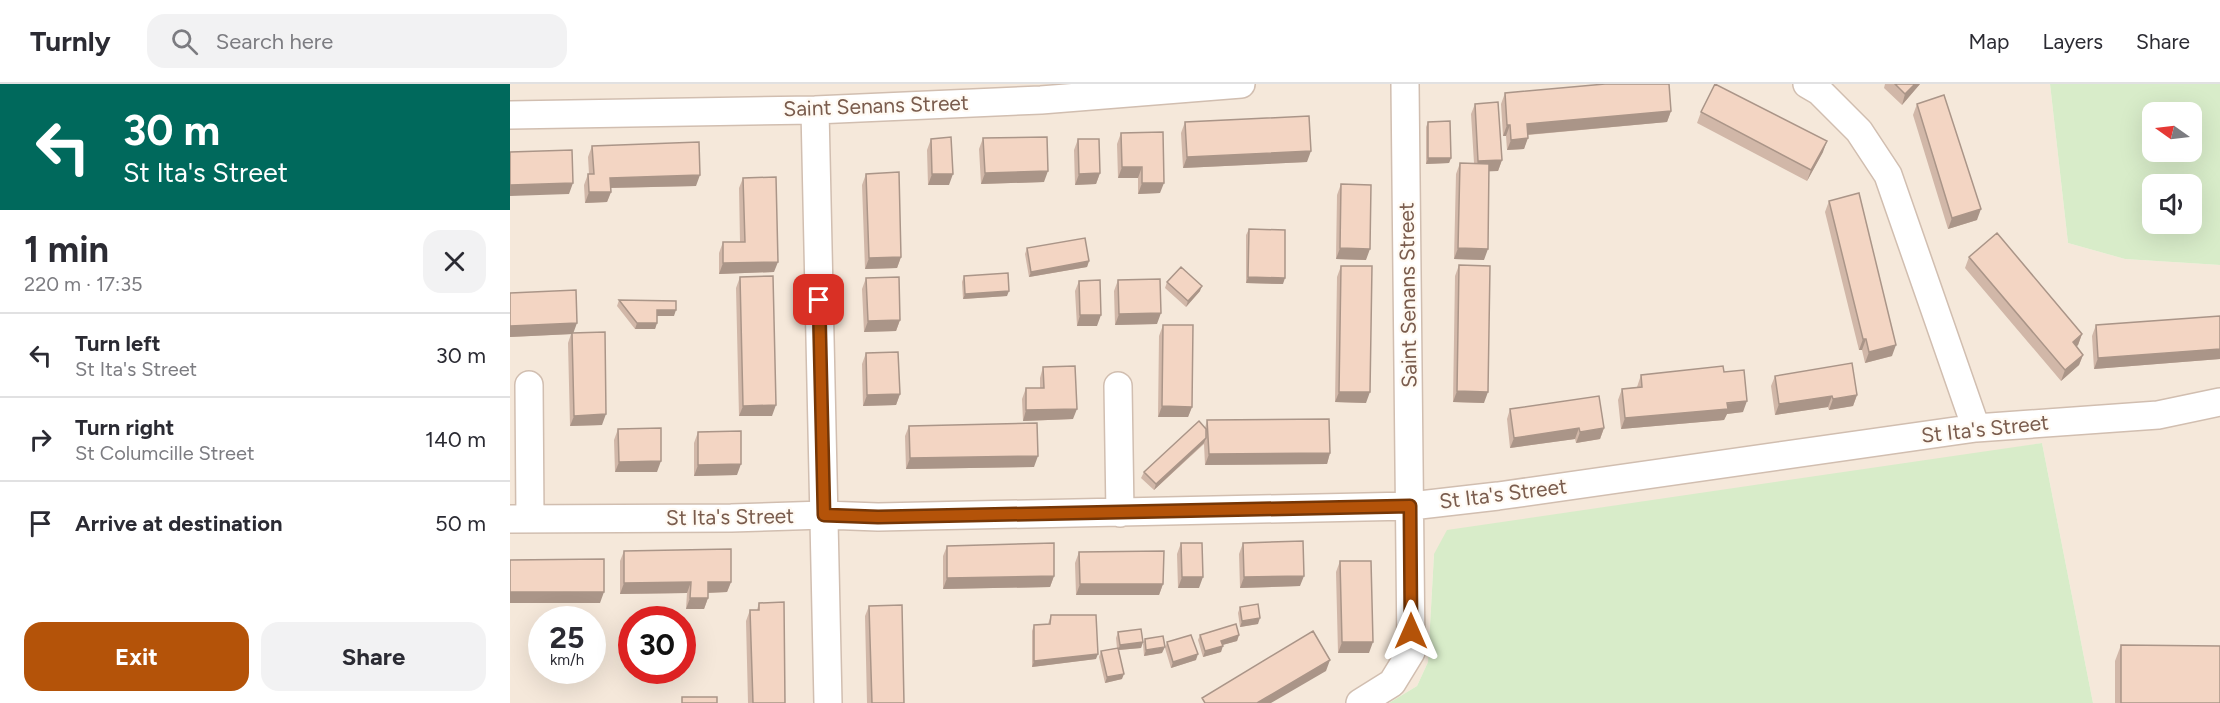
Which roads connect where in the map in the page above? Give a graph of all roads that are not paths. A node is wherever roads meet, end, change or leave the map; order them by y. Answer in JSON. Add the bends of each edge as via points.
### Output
{"nodes":[{"id":1,"x":1241,"y":84,"type":"edge"},
{"id":2,"x":1405,"y":84,"type":"edge"},
{"id":3,"x":1807,"y":84,"type":"edge"},
{"id":4,"x":815,"y":110,"type":"junction"},
{"id":5,"x":510,"y":115,"type":"edge"},
{"id":6,"x":529,"y":385,"type":"dead end"},
{"id":7,"x":1118,"y":386,"type":"dead end"},
{"id":8,"x":2214,"y":411,"type":"edge"},
{"id":9,"x":1976,"y":428,"type":"junction"},
{"id":10,"x":1410,"y":506,"type":"junction"},
{"id":11,"x":1120,"y":513,"type":"junction"},
{"id":12,"x":824,"y":515,"type":"junction"},
{"id":13,"x":520,"y":518,"type":"edge"},
{"id":14,"x":828,"y":703,"type":"edge"},
{"id":15,"x":1360,"y":703,"type":"edge"}],
"edges":[{"from":1,"to":4,"type":"street","name":"Saint Senans Street","via":[[1041,100]]},
{"from":2,"to":10,"type":"street","name":"Saint Senans Street"},
{"from":3,"to":9,"type":"street","via":[[1859,131],[1888,175]]},
{"from":4,"to":5,"type":"street","name":"Saint Senans Street"},
{"from":4,"to":12,"type":"street"},
{"from":6,"to":13,"type":"street"},
{"from":7,"to":11,"type":"street"},
{"from":8,"to":9,"type":"street","name":"St Ita's Street"},
{"from":9,"to":10,"type":"street","name":"St Ita's Street"},
{"from":10,"to":11,"type":"street","name":"St Ita's Street"},
{"from":10,"to":15,"type":"street","name":"Saint Senans Street","via":[[1411,652],[1392,683]]},
{"from":11,"to":12,"type":"street","name":"St Ita's Street"},
{"from":12,"to":13,"type":"street","name":"St Ita's Street"},
{"from":12,"to":14,"type":"street"}]}
